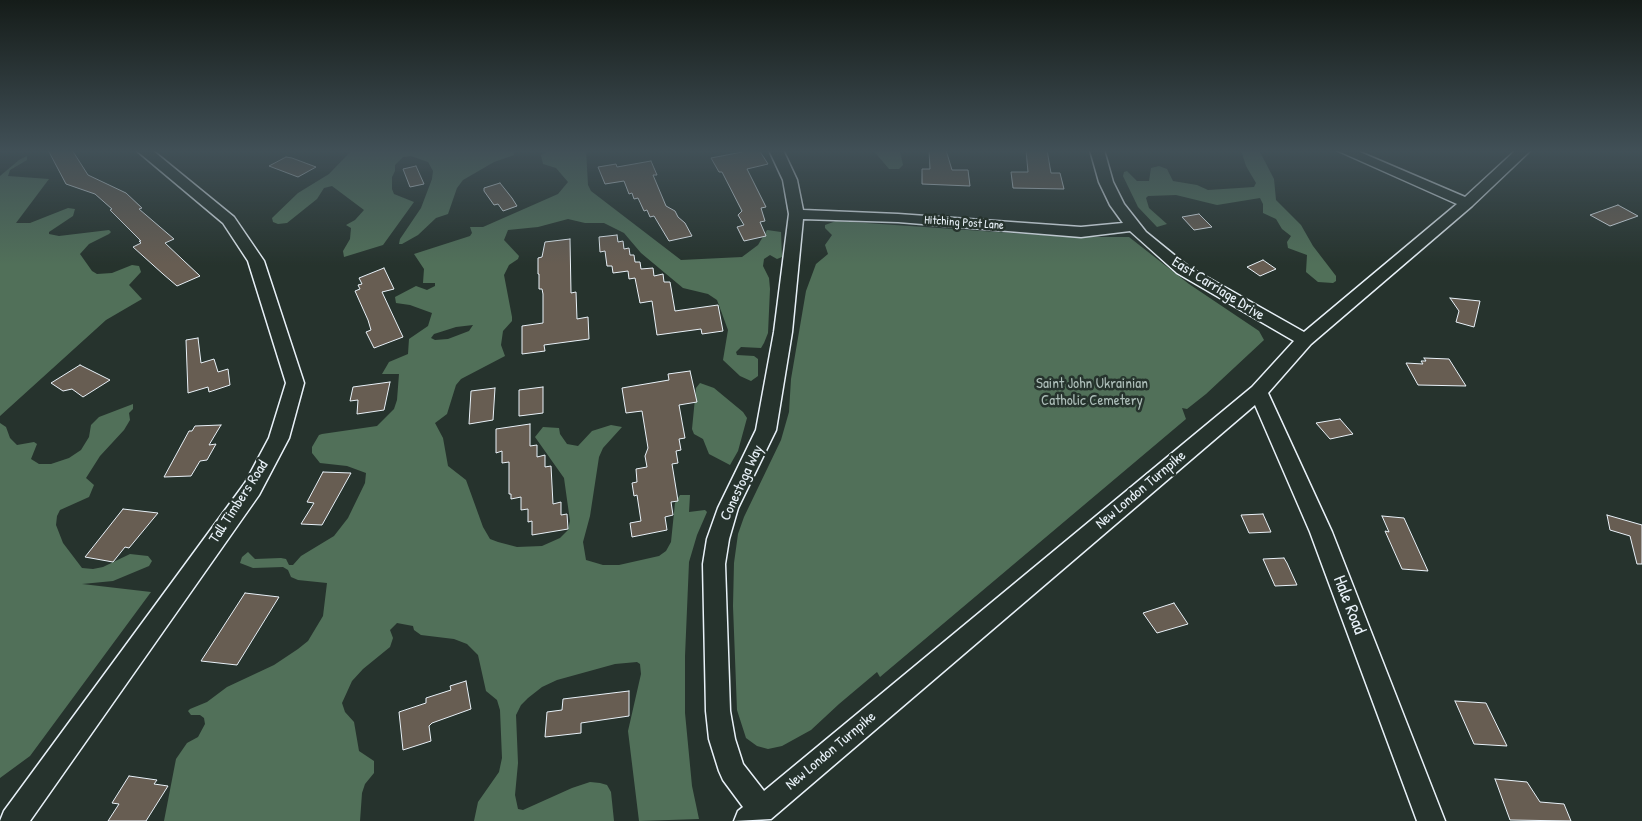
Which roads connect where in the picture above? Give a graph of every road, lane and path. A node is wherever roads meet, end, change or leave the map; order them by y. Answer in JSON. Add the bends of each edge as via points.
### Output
{"nodes":[{"id":1,"x":190,"y":188,"type":"edge"},
{"id":2,"x":791,"y":188,"type":"edge"},
{"id":3,"x":1109,"y":188,"type":"edge"},
{"id":4,"x":1433,"y":188,"type":"edge"},
{"id":5,"x":1483,"y":188,"type":"edge"},
{"id":6,"x":1467,"y":203,"type":"junction"},
{"id":7,"x":796,"y":214,"type":"junction"},
{"id":8,"x":1132,"y":226,"type":"junction"},
{"id":9,"x":1305,"y":340,"type":"junction"},
{"id":10,"x":1258,"y":392,"type":"junction"},
{"id":11,"x":755,"y":815,"type":"edge"},
{"id":12,"x":14,"y":821,"type":"edge"},
{"id":13,"x":1431,"y":821,"type":"edge"}],
"edges":[{"from":1,"to":12,"type":"street","name":"Tall Timbers Road","via":[[229,220],[256,261],[295,383],[279,438],[252,489]]},
{"from":2,"to":7,"type":"street","name":"Conestoga Way"},
{"from":3,"to":8,"type":"street","name":"East Carriage Drive"},
{"from":4,"to":6,"type":"street"},
{"from":5,"to":6,"type":"street","name":"New London Turnpike"},
{"from":6,"to":9,"type":"street","name":"New London Turnpike"},
{"from":7,"to":8,"type":"street","name":"Hitching Post Lane","via":[[1080,232]]},
{"from":7,"to":11,"type":"street","name":"Conestoga Way","via":[[783,332],[766,430],[728,508],[714,564],[718,711],[722,738],[732,771]]},
{"from":8,"to":9,"type":"street","name":"East Carriage Drive","via":[[1183,270]]},
{"from":9,"to":10,"type":"street","name":"New London Turnpike"},
{"from":10,"to":11,"type":"street","name":"New London Turnpike"},
{"from":10,"to":13,"type":"street","name":"Hale Road","via":[[1321,532]]}]}
